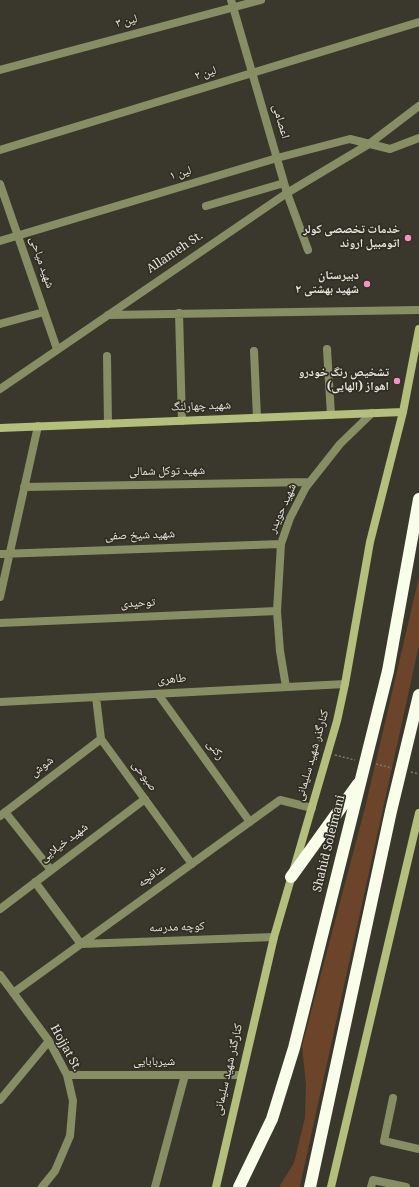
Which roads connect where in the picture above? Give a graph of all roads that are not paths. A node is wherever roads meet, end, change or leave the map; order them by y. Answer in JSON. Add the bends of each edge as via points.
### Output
{"nodes":[{"id":1,"x":261,"y":0,"type":"edge"},
{"id":2,"x":232,"y":4,"type":"edge"},
{"id":3,"x":419,"y":22,"type":"edge"},
{"id":4,"x":0,"y":70,"type":"edge"},
{"id":5,"x":252,"y":74,"type":"junction"},
{"id":6,"x":419,"y":106,"type":"edge"},
{"id":7,"x":419,"y":138,"type":"edge"},
{"id":8,"x":369,"y":144,"type":"junction"},
{"id":9,"x":0,"y":150,"type":"edge"},
{"id":10,"x":277,"y":158,"type":"junction"},
{"id":11,"x":284,"y":183,"type":"junction"},
{"id":12,"x":0,"y":184,"type":"edge"},
{"id":13,"x":287,"y":193,"type":"junction"},
{"id":14,"x":206,"y":206,"type":"dead end"},
{"id":15,"x":18,"y":236,"type":"junction"},
{"id":16,"x":0,"y":241,"type":"edge"},
{"id":17,"x":308,"y":250,"type":"dead end"},
{"id":18,"x":419,"y":310,"type":"edge"},
{"id":19,"x":44,"y":312,"type":"junction"},
{"id":20,"x":179,"y":313,"type":"junction"},
{"id":21,"x":108,"y":314,"type":"junction"},
{"id":22,"x":0,"y":324,"type":"edge"},
{"id":23,"x":419,"y":328,"type":"edge"},
{"id":24,"x":57,"y":349,"type":"junction"},
{"id":25,"x":326,"y":349,"type":"dead end"},
{"id":26,"x":254,"y":351,"type":"dead end"},
{"id":27,"x":107,"y":356,"type":"dead end"},
{"id":28,"x":0,"y":388,"type":"edge"},
{"id":29,"x":403,"y":412,"type":"junction"},
{"id":30,"x":372,"y":413,"type":"junction"},
{"id":31,"x":331,"y":415,"type":"junction"},
{"id":32,"x":257,"y":418,"type":"junction"},
{"id":33,"x":182,"y":421,"type":"junction"},
{"id":34,"x":108,"y":424,"type":"junction"},
{"id":35,"x":38,"y":426,"type":"junction"},
{"id":36,"x":0,"y":428,"type":"edge"},
{"id":37,"x":309,"y":482,"type":"junction"},
{"id":38,"x":24,"y":487,"type":"junction"},
{"id":39,"x":419,"y":499,"type":"edge"},
{"id":40,"x":281,"y":544,"type":"junction"},
{"id":41,"x":419,"y":546,"type":"edge"},
{"id":42,"x":0,"y":554,"type":"edge"},
{"id":43,"x":10,"y":554,"type":"junction"},
{"id":44,"x":402,"y":595,"type":"junction"},
{"id":45,"x":0,"y":597,"type":"edge"},
{"id":46,"x":277,"y":610,"type":"junction"},
{"id":47,"x":0,"y":623,"type":"edge"},
{"id":48,"x":345,"y":684,"type":"junction"},
{"id":49,"x":286,"y":687,"type":"junction"},
{"id":50,"x":158,"y":694,"type":"junction"},
{"id":51,"x":419,"y":695,"type":"edge"},
{"id":52,"x":96,"y":697,"type":"junction"},
{"id":53,"x":0,"y":702,"type":"edge"},
{"id":54,"x":101,"y":739,"type":"junction"},
{"id":55,"x":362,"y":778,"type":"junction"},
{"id":56,"x":145,"y":799,"type":"junction"},
{"id":57,"x":312,"y":808,"type":"junction"},
{"id":58,"x":419,"y":813,"type":"edge"},
{"id":59,"x":3,"y":814,"type":"edge"},
{"id":60,"x":250,"y":822,"type":"junction"},
{"id":61,"x":192,"y":864,"type":"junction"},
{"id":62,"x":51,"y":870,"type":"junction"},
{"id":63,"x":291,"y":876,"type":"junction"},
{"id":64,"x":35,"y":882,"type":"junction"},
{"id":65,"x":0,"y":909,"type":"edge"},
{"id":66,"x":274,"y":937,"type":"junction"},
{"id":67,"x":81,"y":944,"type":"junction"},
{"id":68,"x":1,"y":979,"type":"edge"},
{"id":69,"x":13,"y":993,"type":"junction"},
{"id":70,"x":49,"y":1041,"type":"junction"},
{"id":71,"x":67,"y":1074,"type":"junction"},
{"id":72,"x":185,"y":1075,"type":"junction"},
{"id":73,"x":240,"y":1075,"type":"junction"},
{"id":74,"x":393,"y":1098,"type":"dead end"},
{"id":75,"x":0,"y":1100,"type":"edge"},
{"id":76,"x":419,"y":1149,"type":"edge"},
{"id":77,"x":42,"y":1187,"type":"edge"},
{"id":78,"x":155,"y":1187,"type":"edge"},
{"id":79,"x":216,"y":1187,"type":"edge"},
{"id":80,"x":239,"y":1187,"type":"edge"},
{"id":81,"x":310,"y":1187,"type":"edge"},
{"id":82,"x":331,"y":1187,"type":"edge"},
{"id":83,"x":371,"y":1187,"type":"edge"},
{"id":84,"x":406,"y":1187,"type":"edge"}],
"edges":[{"from":1,"to":2,"type":"street","name":"لین ۳"},
{"from":2,"to":4,"type":"street","name":"لین ۳"},
{"from":2,"to":5,"type":"street","name":"اعصامی"},
{"from":3,"to":5,"type":"street","name":"لین ۲"},
{"from":5,"to":9,"type":"street","name":"لین ۲"},
{"from":5,"to":10,"type":"street","name":"اعصامی"},
{"from":6,"to":8,"type":"street","name":"Allameh St."},
{"from":7,"to":8,"type":"street","via":[[390,149]]},
{"from":8,"to":10,"type":"street","name":"لین ۱","via":[[350,139]]},
{"from":8,"to":13,"type":"street","name":"Allameh St."},
{"from":10,"to":11,"type":"street","name":"اعصامی"},
{"from":10,"to":15,"type":"street","name":"لین ۱"},
{"from":11,"to":13,"type":"street","name":"اعصامی"},
{"from":11,"to":14,"type":"street"},
{"from":12,"to":15,"type":"street","name":"شهید میاحی"},
{"from":13,"to":17,"type":"street","name":"اعصامی"},
{"from":13,"to":21,"type":"street","name":"Allameh St."},
{"from":15,"to":16,"type":"street","name":"لین ۱"},
{"from":15,"to":19,"type":"street","name":"شهید میاحی"},
{"from":18,"to":20,"type":"street"},
{"from":19,"to":22,"type":"street"},
{"from":19,"to":24,"type":"street","name":"شهید میاحی"},
{"from":20,"to":21,"type":"street"},
{"from":20,"to":33,"type":"street"},
{"from":21,"to":24,"type":"street","name":"Allameh St."},
{"from":23,"to":29,"type":"street","name":"کنارگذر شهید سلیمانی"},
{"from":24,"to":28,"type":"street","name":"Allameh St."},
{"from":25,"to":31,"type":"street"},
{"from":26,"to":32,"type":"street"},
{"from":27,"to":34,"type":"street"},
{"from":29,"to":30,"type":"street","name":"شهید چهارلنگ"},
{"from":29,"to":48,"type":"street","name":"کنارگذر شهید سلیمانی","via":[[370,542]]},
{"from":30,"to":31,"type":"street","name":"شهید چهارلنگ"},
{"from":30,"to":37,"type":"street","name":"شهید حویدر","via":[[340,444]]},
{"from":31,"to":32,"type":"street","name":"شهید چهارلنگ"},
{"from":32,"to":33,"type":"street","name":"شهید چهارلنگ"},
{"from":33,"to":34,"type":"street","name":"شهید چهارلنگ"},
{"from":34,"to":35,"type":"street","name":"شهید چهارلنگ"},
{"from":35,"to":36,"type":"street","name":"شهید چهارلنگ"},
{"from":35,"to":38,"type":"street"},
{"from":37,"to":38,"type":"street","name":"شهید توکل شمالی"},
{"from":37,"to":40,"type":"street","name":"شهید حویدر","via":[[290,518]]},
{"from":38,"to":43,"type":"street"},
{"from":39,"to":44,"type":"highway","name":"Shahid Soleimani"},
{"from":40,"to":43,"type":"street","name":"شهید شیخ صفی"},
{"from":40,"to":46,"type":"street","name":"شهید حویدر"},
{"from":41,"to":44,"type":"highway"},
{"from":42,"to":43,"type":"street","name":"شهید شیخ صفی"},
{"from":43,"to":45,"type":"street"},
{"from":44,"to":55,"type":"highway","name":"Shahid Soleimani","via":[[388,671]]},
{"from":46,"to":47,"type":"street","name":"توحیدی"},
{"from":46,"to":49,"type":"street","name":"شهید حویدر"},
{"from":48,"to":49,"type":"street","name":"طاهری"},
{"from":48,"to":57,"type":"street","name":"کنارگذر شهید سلیمانی"},
{"from":49,"to":50,"type":"street","name":"طاهری"},
{"from":50,"to":52,"type":"street","name":"طاهری"},
{"from":50,"to":60,"type":"street","name":"رکنی"},
{"from":51,"to":81,"type":"highway","via":[[391,812]]},
{"from":52,"to":53,"type":"street","name":"طاهری"},
{"from":52,"to":54,"type":"street","name":"صبوحی"},
{"from":54,"to":56,"type":"street","name":"صبوحی"},
{"from":54,"to":59,"type":"street","name":"شوش"},
{"from":55,"to":63,"type":"highway"},
{"from":55,"to":80,"type":"highway","name":"Shahid Soleimani","via":[[294,1048],[272,1119]]},
{"from":56,"to":61,"type":"street","name":"صبوحی"},
{"from":56,"to":62,"type":"street","name":"شهید خیلایی"},
{"from":57,"to":60,"type":"street","name":"عنافچه","via":[[280,800]]},
{"from":57,"to":63,"type":"street","name":"کنارگذر شهید سلیمانی"},
{"from":58,"to":82,"type":"street"},
{"from":59,"to":62,"type":"street"},
{"from":60,"to":61,"type":"street","name":"عنافچه"},
{"from":61,"to":67,"type":"street","name":"عنافچه"},
{"from":62,"to":64,"type":"street","name":"شهید خیلایی"},
{"from":63,"to":66,"type":"street","name":"کنارگذر شهید سلیمانی"},
{"from":64,"to":65,"type":"street","name":"شهید خیلایی"},
{"from":64,"to":67,"type":"street"},
{"from":66,"to":67,"type":"street","name":"کوچه مدرسه"},
{"from":66,"to":73,"type":"street","name":"کنارگذر شهید سلیمانی"},
{"from":67,"to":69,"type":"street","name":"عنافچه"},
{"from":68,"to":69,"type":"street","name":"Hojjat St."},
{"from":69,"to":70,"type":"street","name":"Hojjat St."},
{"from":70,"to":71,"type":"street","name":"Hojjat St."},
{"from":70,"to":75,"type":"street"},
{"from":71,"to":72,"type":"street","name":"شیربابایی"},
{"from":71,"to":77,"type":"street","name":"Hojjat St.","via":[[73,1101],[70,1136],[55,1171]]},
{"from":72,"to":73,"type":"street","name":"شیربابایی"},
{"from":72,"to":78,"type":"street"},
{"from":73,"to":79,"type":"street","name":"کنارگذر شهید سلیمانی"},
{"from":74,"to":76,"type":"street","via":[[384,1141]]},
{"from":83,"to":84,"type":"street","via":[[373,1180]]}]}
